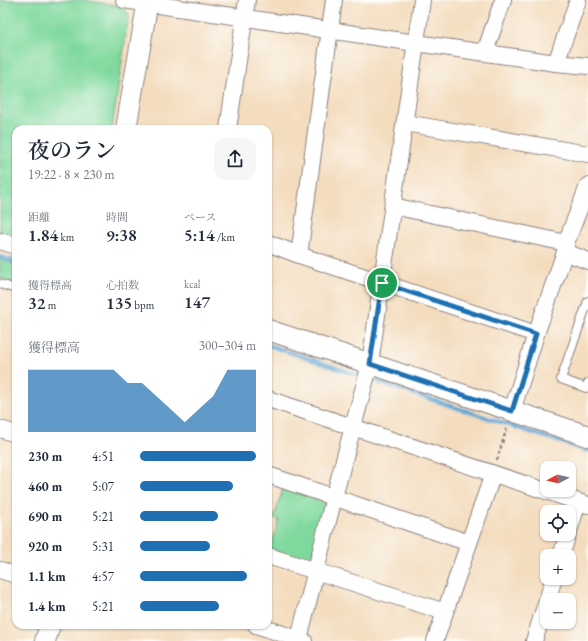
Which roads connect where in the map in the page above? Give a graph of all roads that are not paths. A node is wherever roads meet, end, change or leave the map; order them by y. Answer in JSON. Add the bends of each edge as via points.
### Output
{"nodes":[{"id":1,"x":124,"y":0,"type":"edge"},
{"id":2,"x":247,"y":0,"type":"edge"},
{"id":3,"x":334,"y":0,"type":"edge"},
{"id":4,"x":422,"y":0,"type":"edge"},
{"id":5,"x":503,"y":0,"type":"edge"},
{"id":6,"x":578,"y":0,"type":"edge"},
{"id":7,"x":148,"y":2,"type":"edge"},
{"id":8,"x":244,"y":19,"type":"junction"},
{"id":9,"x":330,"y":30,"type":"junction"},
{"id":10,"x":416,"y":44,"type":"junction"},
{"id":11,"x":485,"y":52,"type":"junction"},
{"id":12,"x":556,"y":63,"type":"junction"},
{"id":13,"x":588,"y":66,"type":"edge"},
{"id":14,"x":405,"y":123,"type":"junction"},
{"id":15,"x":127,"y":125,"type":"edge"},
{"id":16,"x":229,"y":125,"type":"edge"},
{"id":17,"x":588,"y":154,"type":"edge"},
{"id":18,"x":588,"y":186,"type":"edge"},
{"id":19,"x":394,"y":206,"type":"junction"},
{"id":20,"x":0,"y":240,"type":"edge"},
{"id":21,"x":12,"y":244,"type":"edge"},
{"id":22,"x":272,"y":245,"type":"edge"},
{"id":23,"x":566,"y":248,"type":"junction"},
{"id":24,"x":299,"y":255,"type":"junction"},
{"id":25,"x":588,"y":261,"type":"edge"},
{"id":26,"x":382,"y":283,"type":"junction"},
{"id":27,"x":0,"y":284,"type":"edge"},
{"id":28,"x":12,"y":288,"type":"edge"},
{"id":29,"x":588,"y":301,"type":"edge"},
{"id":30,"x":272,"y":331,"type":"edge"},
{"id":31,"x":536,"y":334,"type":"junction"},
{"id":32,"x":370,"y":364,"type":"junction"},
{"id":33,"x":588,"y":383,"type":"edge"},
{"id":34,"x":272,"y":400,"type":"edge"},
{"id":35,"x":512,"y":411,"type":"junction"},
{"id":36,"x":353,"y":428,"type":"junction"},
{"id":37,"x":0,"y":429,"type":"edge"},
{"id":38,"x":12,"y":433,"type":"edge"},
{"id":39,"x":588,"y":436,"type":"edge"},
{"id":40,"x":493,"y":474,"type":"junction"},
{"id":41,"x":272,"y":476,"type":"edge"},
{"id":42,"x":334,"y":497,"type":"junction"},
{"id":43,"x":583,"y":503,"type":"edge"},
{"id":44,"x":576,"y":518,"type":"edge"},
{"id":45,"x":469,"y":543,"type":"junction"},
{"id":46,"x":272,"y":557,"type":"edge"},
{"id":47,"x":0,"y":570,"type":"edge"},
{"id":48,"x":316,"y":572,"type":"junction"},
{"id":49,"x":12,"y":574,"type":"edge"},
{"id":50,"x":445,"y":612,"type":"junction"},
{"id":51,"x":540,"y":622,"type":"edge"},
{"id":52,"x":49,"y":629,"type":"edge"},
{"id":53,"x":268,"y":629,"type":"edge"},
{"id":54,"x":302,"y":640,"type":"edge"},
{"id":55,"x":45,"y":641,"type":"edge"},
{"id":56,"x":435,"y":641,"type":"edge"},
{"id":57,"x":534,"y":641,"type":"edge"}],
"edges":[{"from":1,"to":7,"type":"street"},
{"from":2,"to":8,"type":"street"},
{"from":3,"to":9,"type":"street"},
{"from":4,"to":10,"type":"street"},
{"from":5,"to":11,"type":"street"},
{"from":6,"to":12,"type":"street"},
{"from":7,"to":8,"type":"street"},
{"from":7,"to":15,"type":"street"},
{"from":8,"to":9,"type":"street"},
{"from":8,"to":16,"type":"street"},
{"from":9,"to":10,"type":"street"},
{"from":9,"to":24,"type":"street"},
{"from":10,"to":11,"type":"street"},
{"from":10,"to":14,"type":"street"},
{"from":11,"to":12,"type":"street"},
{"from":12,"to":13,"type":"street"},
{"from":14,"to":17,"type":"street"},
{"from":14,"to":19,"type":"street"},
{"from":18,"to":23,"type":"street"},
{"from":19,"to":23,"type":"street"},
{"from":19,"to":26,"type":"street"},
{"from":20,"to":21,"type":"street"},
{"from":22,"to":24,"type":"street"},
{"from":23,"to":25,"type":"street"},
{"from":23,"to":31,"type":"street"},
{"from":24,"to":26,"type":"street"},
{"from":26,"to":31,"type":"street"},
{"from":26,"to":32,"type":"street"},
{"from":27,"to":28,"type":"lane"},
{"from":29,"to":33,"type":"lane","via":[[561,379],[586,388]]},
{"from":30,"to":32,"type":"street"},
{"from":31,"to":35,"type":"street"},
{"from":32,"to":35,"type":"street"},
{"from":32,"to":36,"type":"street"},
{"from":34,"to":36,"type":"street"},
{"from":35,"to":39,"type":"street"},
{"from":36,"to":40,"type":"street"},
{"from":36,"to":42,"type":"street"},
{"from":37,"to":38,"type":"street"},
{"from":40,"to":43,"type":"street"},
{"from":40,"to":45,"type":"street"},
{"from":41,"to":42,"type":"street"},
{"from":42,"to":45,"type":"street"},
{"from":42,"to":48,"type":"street"},
{"from":43,"to":44,"type":"street"},
{"from":45,"to":50,"type":"street"},
{"from":46,"to":48,"type":"street"},
{"from":47,"to":49,"type":"street"},
{"from":48,"to":50,"type":"street"},
{"from":48,"to":54,"type":"street"},
{"from":50,"to":56,"type":"street"},
{"from":51,"to":57,"type":"street"},
{"from":52,"to":55,"type":"street"},
{"from":53,"to":54,"type":"street"}]}
